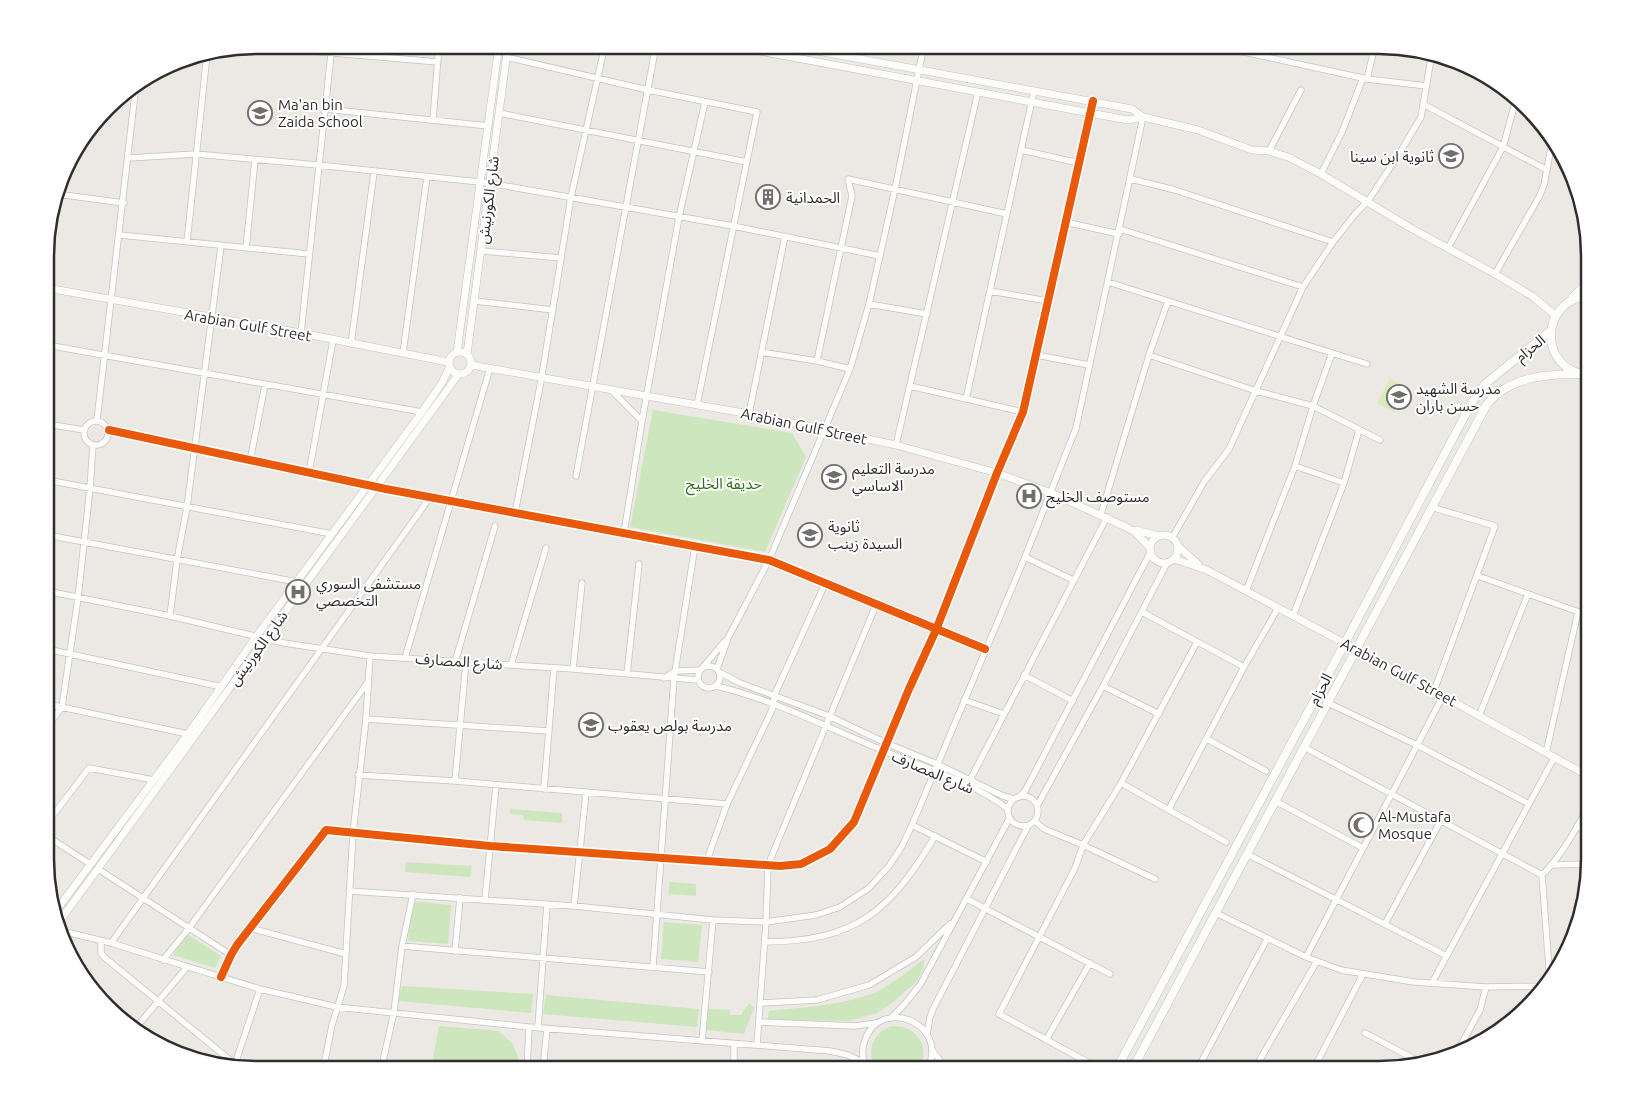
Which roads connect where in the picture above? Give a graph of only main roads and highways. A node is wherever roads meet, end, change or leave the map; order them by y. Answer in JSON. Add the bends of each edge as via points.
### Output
{"nodes":[{"id":1,"x":1581,"y":289,"type":"edge"},
{"id":2,"x":1581,"y":297,"type":"edge"},
{"id":3,"x":1565,"y":304,"type":"junction"},
{"id":4,"x":1550,"y":331,"type":"junction"},
{"id":5,"x":1581,"y":372,"type":"edge"},
{"id":6,"x":1581,"y":374,"type":"edge"},
{"id":7,"x":1121,"y":1061,"type":"edge"},
{"id":8,"x":1137,"y":1061,"type":"edge"}],
"edges":[{"from":1,"to":3,"type":"main road"},
{"from":2,"to":3,"type":"main road"},
{"from":3,"to":4,"type":"main road","via":[[1556,315]]},
{"from":4,"to":5,"type":"main road","via":[[1558,358],[1568,368]]},
{"from":4,"to":7,"type":"main road","name":"الحزام","via":[[1485,384],[1472,402]]},
{"from":6,"to":8,"type":"main road","via":[[1544,375],[1513,384],[1494,395],[1481,413]]}]}
